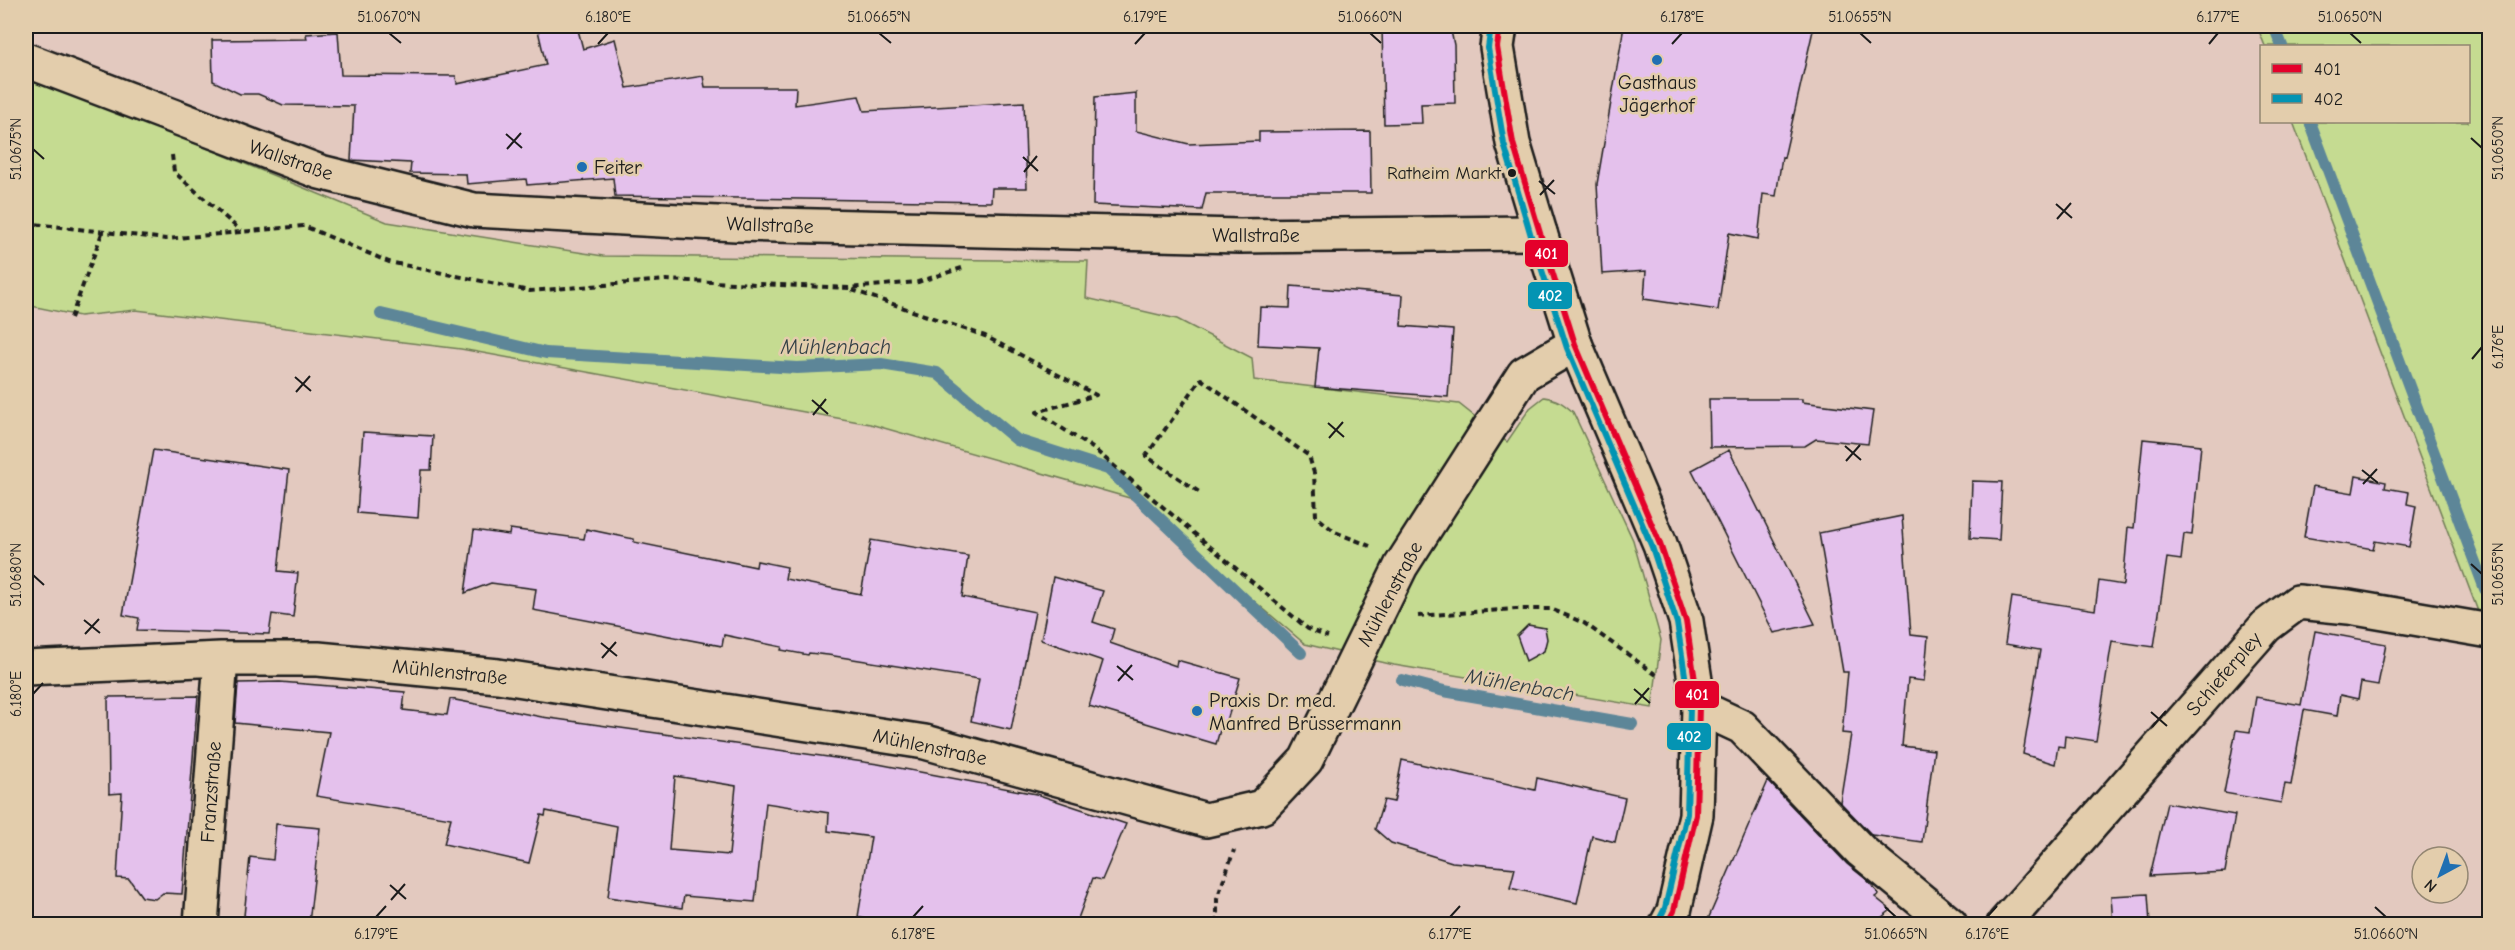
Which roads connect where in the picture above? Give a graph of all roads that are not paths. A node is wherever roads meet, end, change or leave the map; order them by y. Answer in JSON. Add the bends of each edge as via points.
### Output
{"nodes":[{"id":1,"x":1500,"y":26,"type":"edge"},
{"id":2,"x":26,"y":60,"type":"edge"},
{"id":3,"x":1540,"y":233,"type":"junction"},
{"id":4,"x":1575,"y":344,"type":"junction"},
{"id":5,"x":2490,"y":632,"type":"edge"},
{"id":6,"x":221,"y":659,"type":"junction"},
{"id":7,"x":26,"y":668,"type":"edge"},
{"id":8,"x":1699,"y":707,"type":"junction"},
{"id":9,"x":201,"y":924,"type":"edge"},
{"id":10,"x":1667,"y":924,"type":"edge"},
{"id":11,"x":1950,"y":924,"type":"edge"},
{"id":12,"x":2004,"y":924,"type":"edge"}],
"edges":[{"from":1,"to":3,"type":"street","via":[[1497,47],[1513,143]]},
{"from":2,"to":3,"type":"street","name":"Wallstraße","via":[[320,172],[474,210],[736,225],[1240,236]]},
{"from":3,"to":4,"type":"street"},
{"from":4,"to":6,"type":"street","name":"Mühlenstraße","via":[[1524,374],[1401,566],[1306,760],[1262,807],[1206,820],[925,742],[498,676],[318,659]]},
{"from":4,"to":8,"type":"street","via":[[1660,544],[1686,621]]},
{"from":5,"to":12,"type":"street","name":"Schieferpley","via":[[2298,602],[2266,626]]},
{"from":6,"to":7,"type":"street","name":"Mühlenstraße"},
{"from":6,"to":9,"type":"street","name":"Franzstraße"},
{"from":8,"to":10,"type":"street","via":[[1695,815],[1674,911]]},
{"from":8,"to":11,"type":"street","via":[[1742,727],[1861,851]]}]}
